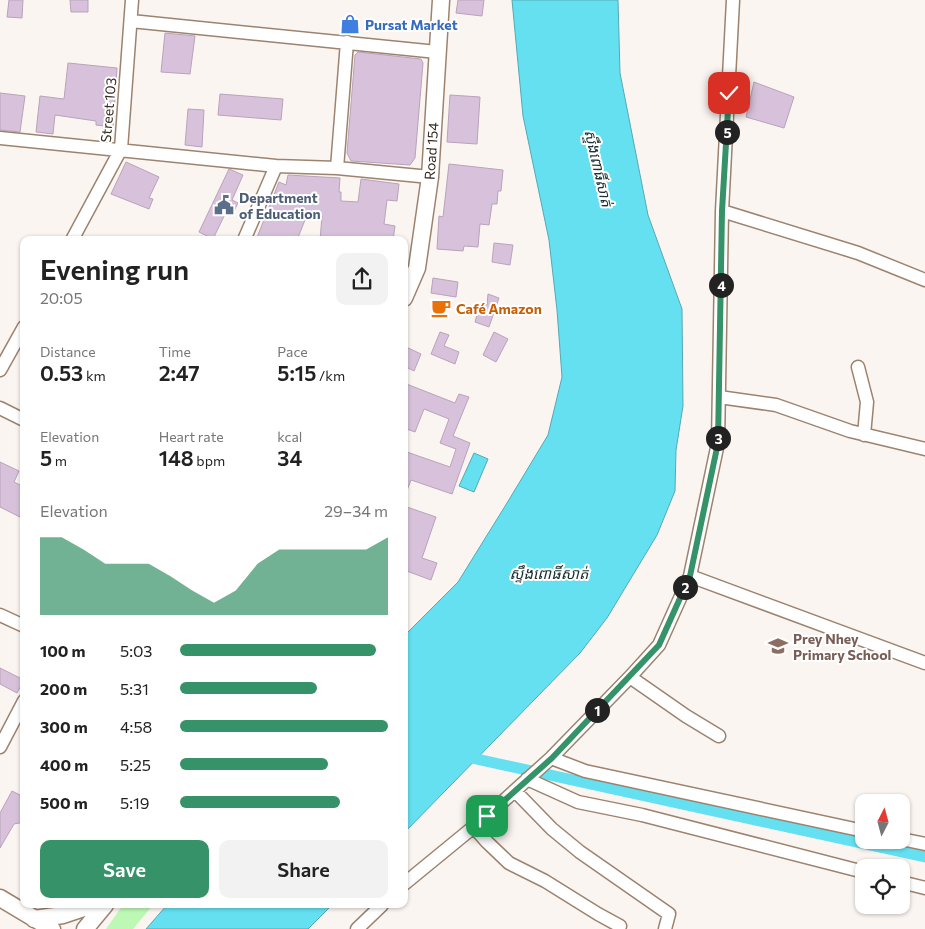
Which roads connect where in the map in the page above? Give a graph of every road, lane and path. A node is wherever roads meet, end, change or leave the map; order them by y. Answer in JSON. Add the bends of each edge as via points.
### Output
{"nodes":[{"id":1,"x":132,"y":0,"type":"edge"},
{"id":2,"x":441,"y":0,"type":"edge"},
{"id":3,"x":733,"y":0,"type":"edge"},
{"id":4,"x":130,"y":21,"type":"junction"},
{"id":5,"x":347,"y":42,"type":"junction"},
{"id":6,"x":437,"y":52,"type":"junction"},
{"id":7,"x":0,"y":138,"type":"edge"},
{"id":8,"x":121,"y":149,"type":"junction"},
{"id":9,"x":276,"y":166,"type":"junction"},
{"id":10,"x":337,"y":168,"type":"junction"},
{"id":11,"x":430,"y":177,"type":"junction"},
{"id":12,"x":722,"y":211,"type":"junction"},
{"id":13,"x":74,"y":236,"type":"edge"},
{"id":14,"x":246,"y":236,"type":"edge"},
{"id":15,"x":925,"y":280,"type":"edge"},
{"id":16,"x":408,"y":289,"type":"edge"},
{"id":17,"x":20,"y":334,"type":"edge"},
{"id":18,"x":858,"y":367,"type":"dead end"},
{"id":19,"x":0,"y":370,"type":"edge"},
{"id":20,"x":719,"y":398,"type":"junction"},
{"id":21,"x":0,"y":408,"type":"edge"},
{"id":22,"x":20,"y":418,"type":"edge"},
{"id":23,"x":864,"y":435,"type":"junction"},
{"id":24,"x":925,"y":449,"type":"edge"},
{"id":25,"x":690,"y":576,"type":"junction"},
{"id":26,"x":0,"y":614,"type":"edge"},
{"id":27,"x":20,"y":624,"type":"edge"},
{"id":28,"x":925,"y":663,"type":"edge"},
{"id":29,"x":630,"y":677,"type":"junction"},
{"id":30,"x":20,"y":709,"type":"edge"},
{"id":31,"x":719,"y":736,"type":"dead end"},
{"id":32,"x":0,"y":747,"type":"edge"},
{"id":33,"x":547,"y":761,"type":"junction"},
{"id":34,"x":529,"y":777,"type":"junction"},
{"id":35,"x":515,"y":791,"type":"junction"},
{"id":36,"x":472,"y":826,"type":"junction"},
{"id":37,"x":855,"y":829,"type":"edge"},
{"id":38,"x":910,"y":841,"type":"edge"},
{"id":39,"x":925,"y":844,"type":"edge"},
{"id":40,"x":855,"y":870,"type":"edge"},
{"id":41,"x":408,"y":881,"type":"edge"},
{"id":42,"x":910,"y":884,"type":"edge"},
{"id":43,"x":925,"y":888,"type":"edge"},
{"id":44,"x":0,"y":898,"type":"edge"},
{"id":45,"x":83,"y":908,"type":"edge"},
{"id":46,"x":102,"y":908,"type":"edge"},
{"id":47,"x":379,"y":908,"type":"edge"},
{"id":48,"x":34,"y":918,"type":"junction"},
{"id":49,"x":620,"y":926,"type":"dead end"},
{"id":50,"x":52,"y":929,"type":"edge"},
{"id":51,"x":85,"y":929,"type":"edge"},
{"id":52,"x":357,"y":929,"type":"edge"},
{"id":53,"x":665,"y":929,"type":"edge"}],
"edges":[{"from":1,"to":4,"type":"street","name":"Street 103"},
{"from":2,"to":6,"type":"main road","name":"Road 154"},
{"from":3,"to":12,"type":"street"},
{"from":4,"to":5,"type":"street"},
{"from":4,"to":8,"type":"street","name":"Street 103"},
{"from":5,"to":6,"type":"street"},
{"from":5,"to":10,"type":"street"},
{"from":6,"to":11,"type":"main road","name":"Road 154"},
{"from":7,"to":8,"type":"street"},
{"from":8,"to":9,"type":"street"},
{"from":8,"to":13,"type":"street","name":"Street 103"},
{"from":9,"to":10,"type":"street"},
{"from":9,"to":14,"type":"street"},
{"from":10,"to":11,"type":"street"},
{"from":11,"to":16,"type":"main road","name":"Road 154","via":[[417,268]]},
{"from":12,"to":15,"type":"street","via":[[858,253]]},
{"from":12,"to":20,"type":"street"},
{"from":17,"to":19,"type":"street"},
{"from":18,"to":23,"type":"street","via":[[867,402]]},
{"from":20,"to":23,"type":"street","via":[[776,405]]},
{"from":20,"to":25,"type":"street","via":[[718,443]]},
{"from":21,"to":22,"type":"street"},
{"from":23,"to":24,"type":"street"},
{"from":25,"to":28,"type":"street"},
{"from":25,"to":29,"type":"street","via":[[659,645]]},
{"from":26,"to":27,"type":"street"},
{"from":29,"to":31,"type":"street"},
{"from":29,"to":33,"type":"street"},
{"from":30,"to":32,"type":"street"},
{"from":33,"to":34,"type":"street"},
{"from":33,"to":37,"type":"street"},
{"from":34,"to":35,"type":"street"},
{"from":34,"to":40,"type":"street","via":[[578,802],[642,815]]},
{"from":35,"to":36,"type":"street"},
{"from":35,"to":53,"type":"street","via":[[573,846],[670,914]]},
{"from":36,"to":41,"type":"street"},
{"from":36,"to":49,"type":"street","via":[[509,863]]},
{"from":38,"to":39,"type":"street"},
{"from":42,"to":43,"type":"street"},
{"from":44,"to":48,"type":"main road"},
{"from":45,"to":48,"type":"main road","via":[[63,915]]},
{"from":46,"to":51,"type":"main road"},
{"from":47,"to":52,"type":"street"},
{"from":48,"to":50,"type":"main road"}]}
